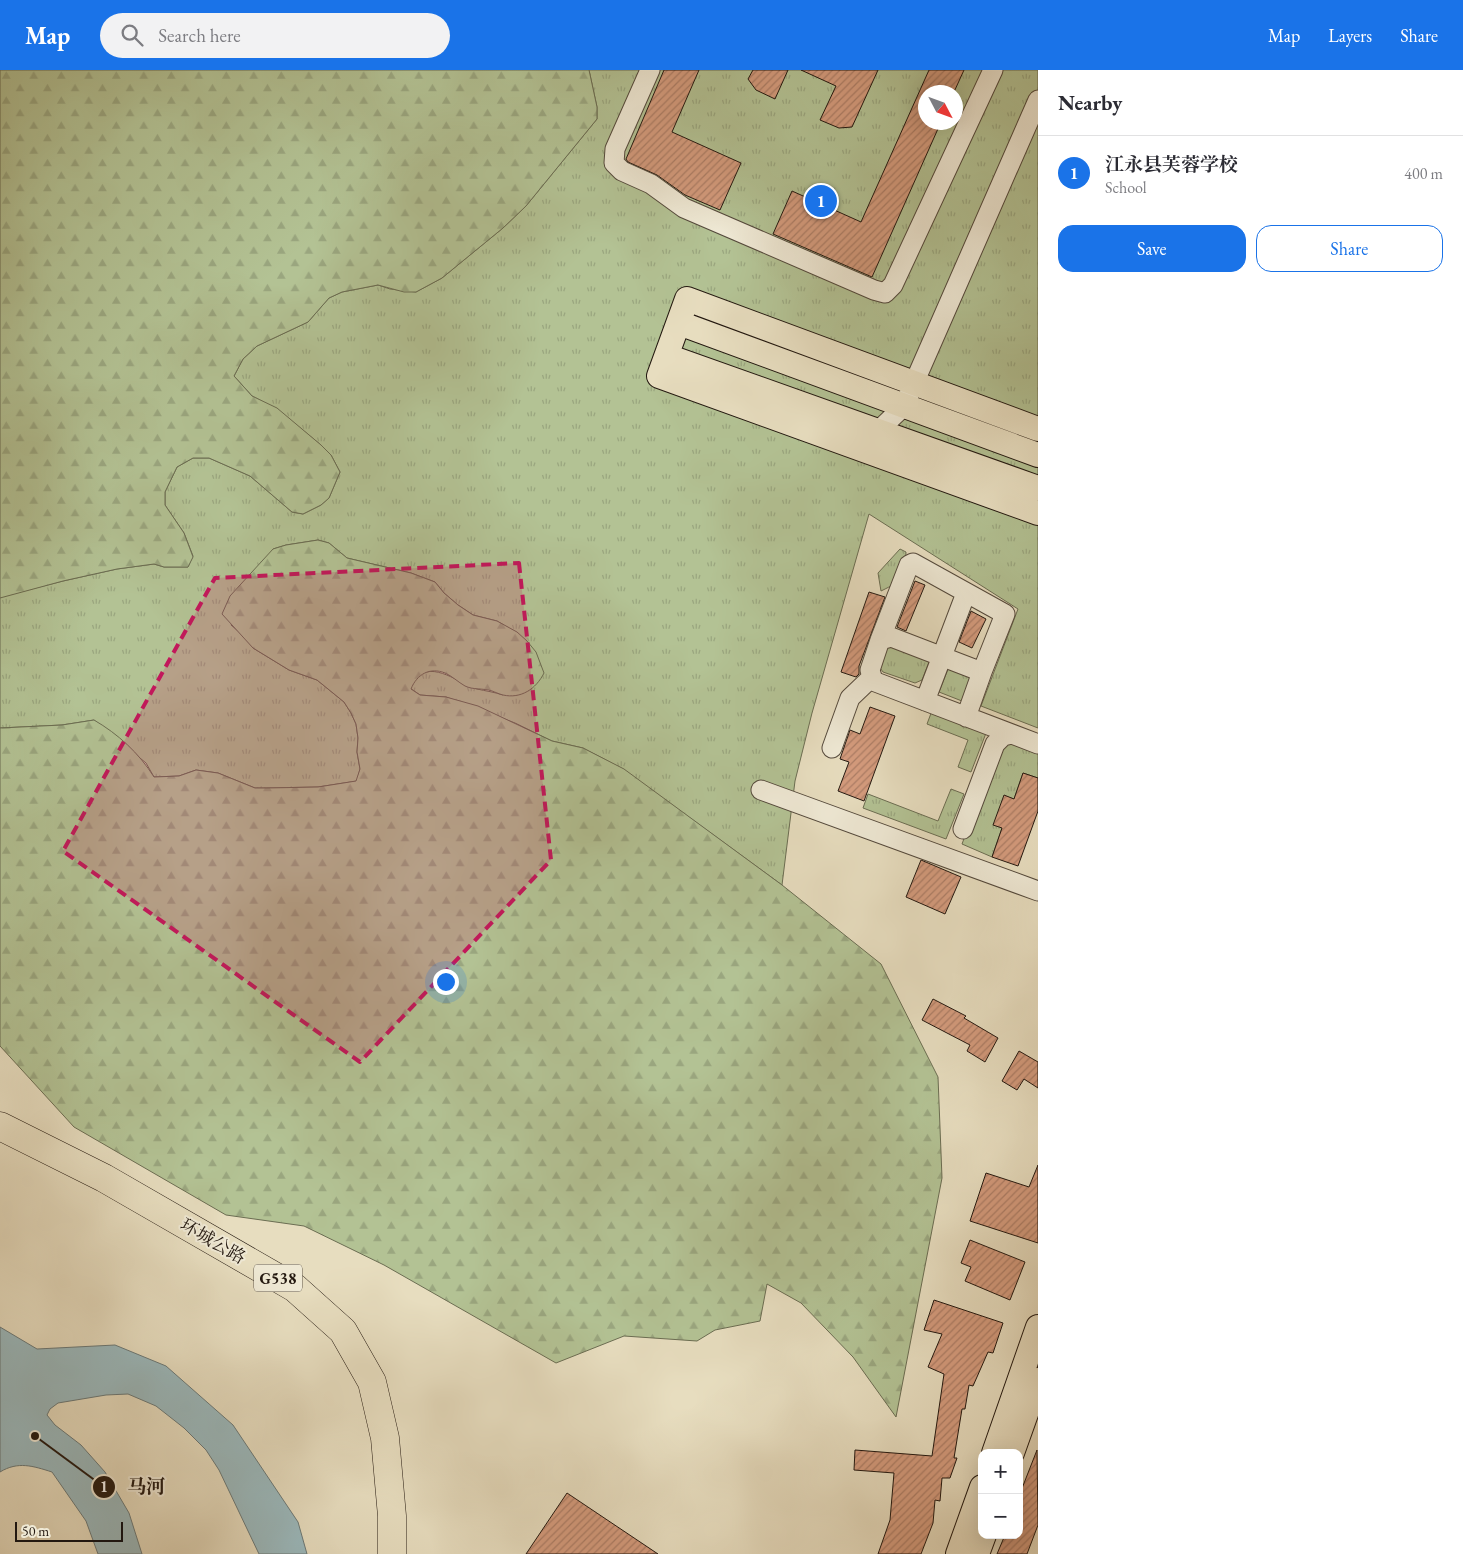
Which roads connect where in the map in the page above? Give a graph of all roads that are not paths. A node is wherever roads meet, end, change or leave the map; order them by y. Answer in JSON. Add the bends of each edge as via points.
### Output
{"nodes":[{"id":1,"x":650,"y":70,"type":"edge"},
{"id":2,"x":993,"y":70,"type":"edge"},
{"id":3,"x":1038,"y":100,"type":"edge"},
{"id":4,"x":744,"y":320,"type":"junction"},
{"id":5,"x":679,"y":323,"type":"junction"},
{"id":6,"x":670,"y":365,"type":"junction"},
{"id":7,"x":815,"y":373,"type":"junction"},
{"id":8,"x":914,"y":383,"type":"junction"},
{"id":9,"x":904,"y":406,"type":"junction"},
{"id":10,"x":1038,"y":428,"type":"edge"},
{"id":11,"x":874,"y":442,"type":"junction"},
{"id":12,"x":1038,"y":455,"type":"edge"},
{"id":13,"x":1038,"y":488,"type":"edge"},
{"id":14,"x":1038,"y":513,"type":"edge"},
{"id":15,"x":966,"y":593,"type":"junction"},
{"id":16,"x":880,"y":640,"type":"junction"},
{"id":17,"x":942,"y":656,"type":"junction"},
{"id":18,"x":982,"y":672,"type":"junction"},
{"id":19,"x":872,"y":677,"type":"junction"},
{"id":20,"x":925,"y":701,"type":"junction"},
{"id":21,"x":966,"y":716,"type":"junction"},
{"id":22,"x":1012,"y":734,"type":"junction"},
{"id":23,"x":1038,"y":744,"type":"edge"},
{"id":24,"x":832,"y":748,"type":"dead end"},
{"id":25,"x":761,"y":790,"type":"dead end"},
{"id":26,"x":964,"y":829,"type":"dead end"},
{"id":27,"x":1038,"y":891,"type":"edge"},
{"id":28,"x":0,"y":1126,"type":"edge"},
{"id":29,"x":1038,"y":1327,"type":"edge"},
{"id":30,"x":1038,"y":1380,"type":"edge"},
{"id":31,"x":995,"y":1449,"type":"edge"},
{"id":32,"x":1013,"y":1449,"type":"edge"},
{"id":33,"x":979,"y":1494,"type":"edge"},
{"id":34,"x":983,"y":1539,"type":"edge"},
{"id":35,"x":392,"y":1554,"type":"edge"},
{"id":36,"x":958,"y":1554,"type":"edge"},
{"id":37,"x":977,"y":1554,"type":"edge"}],
"edges":[{"from":1,"to":2,"type":"street","via":[[615,149],[614,163],[684,208],[884,293],[893,284]]},
{"from":3,"to":8,"type":"street"},
{"from":4,"to":5,"type":"main road","via":[[687,299]]},
{"from":4,"to":7,"type":"main road"},
{"from":4,"to":8,"type":"main road"},
{"from":5,"to":6,"type":"main road"},
{"from":5,"to":7,"type":"main road"},
{"from":6,"to":11,"type":"main road"},
{"from":6,"to":11,"type":"main road","via":[[707,376],[743,407]]},
{"from":7,"to":9,"type":"main road"},
{"from":8,"to":9,"type":"street"},
{"from":8,"to":10,"type":"main road"},
{"from":9,"to":11,"type":"street"},
{"from":9,"to":12,"type":"main road"},
{"from":11,"to":13,"type":"main road"},
{"from":11,"to":14,"type":"main road"},
{"from":15,"to":16,"type":"street","via":[[913,563],[909,565]]},
{"from":15,"to":17,"type":"street"},
{"from":15,"to":18,"type":"street","via":[[1005,614]]},
{"from":16,"to":17,"type":"street","via":[[890,637]]},
{"from":16,"to":19,"type":"street","via":[[870,670]]},
{"from":17,"to":18,"type":"street"},
{"from":17,"to":20,"type":"street"},
{"from":18,"to":21,"type":"street"},
{"from":19,"to":20,"type":"street","via":[[873,681]]},
{"from":19,"to":24,"type":"street","via":[[850,698]]},
{"from":20,"to":21,"type":"street"},
{"from":21,"to":22,"type":"street"},
{"from":22,"to":23,"type":"street"},
{"from":22,"to":26,"type":"street","via":[[1003,736],[995,744]]},
{"from":25,"to":27,"type":"street"},
{"from":28,"to":35,"type":"highway","name":"环城公路","number":"G538","via":[[104,1178],[295,1288],[343,1331],[372,1382],[385,1438]]},
{"from":29,"to":31,"type":"main road"},
{"from":30,"to":32,"type":"main road"},
{"from":33,"to":36,"type":"main road"},
{"from":34,"to":37,"type":"main road"}]}
